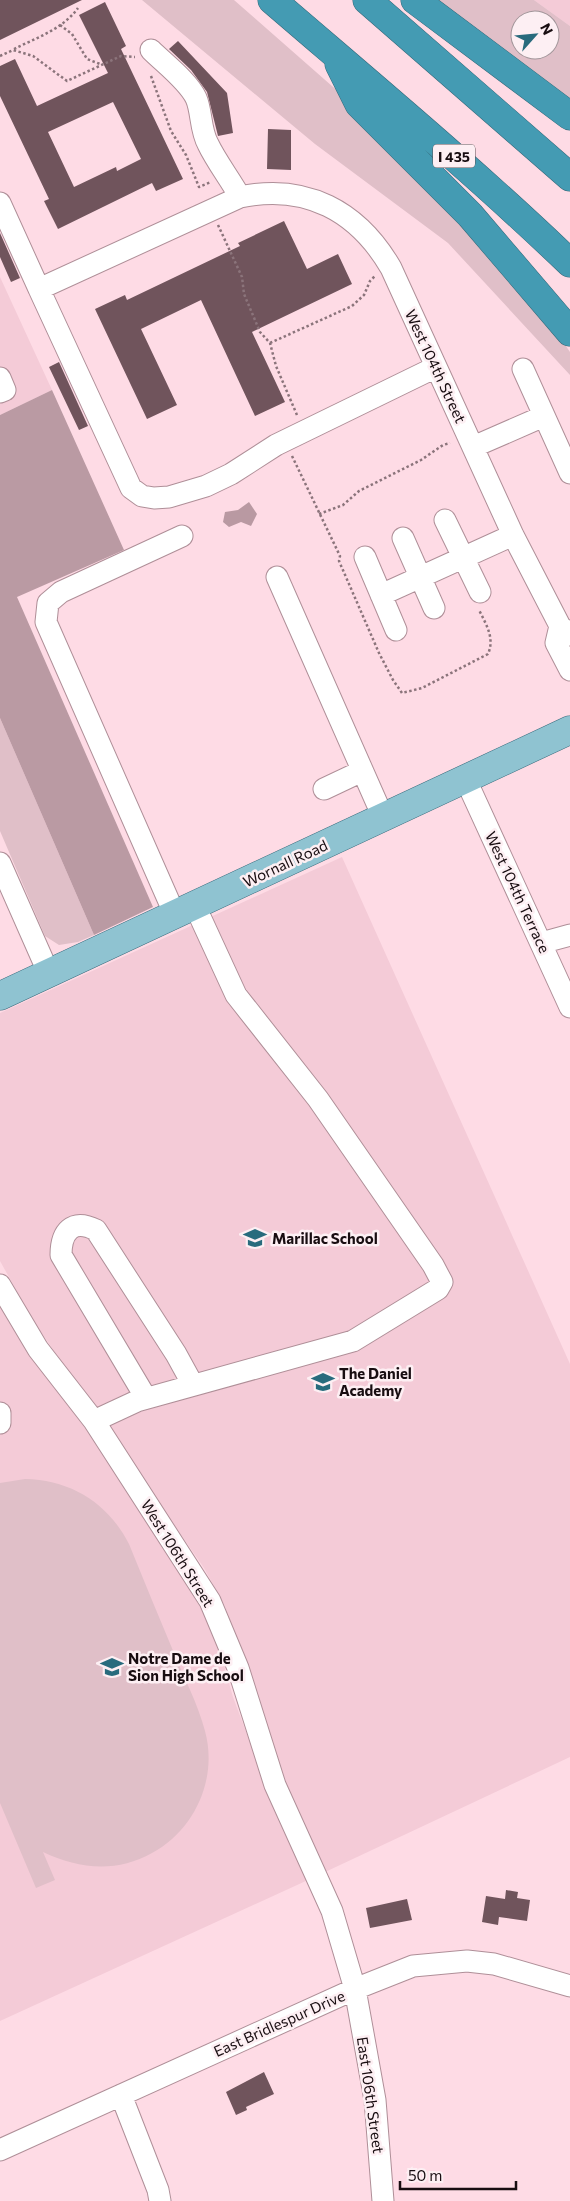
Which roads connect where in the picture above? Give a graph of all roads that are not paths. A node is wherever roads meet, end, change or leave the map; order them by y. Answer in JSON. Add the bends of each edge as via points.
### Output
{"nodes":[{"id":1,"x":272,"y":0,"type":"edge"},
{"id":2,"x":367,"y":0,"type":"edge"},
{"id":3,"x":415,"y":0,"type":"edge"},
{"id":4,"x":151,"y":50,"type":"road end"},
{"id":5,"x":334,"y":54,"type":"junction"},
{"id":6,"x":570,"y":116,"type":"edge"},
{"id":7,"x":570,"y":177,"type":"edge"},
{"id":8,"x":240,"y":197,"type":"junction"},
{"id":9,"x":0,"y":204,"type":"edge"},
{"id":10,"x":570,"y":263,"type":"edge"},
{"id":11,"x":39,"y":289,"type":"junction"},
{"id":12,"x":570,"y":332,"type":"edge"},
{"id":13,"x":436,"y":367,"type":"junction"},
{"id":14,"x":523,"y":369,"type":"dead end"},
{"id":15,"x":0,"y":378,"type":"edge"},
{"id":16,"x":0,"y":392,"type":"edge"},
{"id":17,"x":544,"y":416,"type":"junction"},
{"id":18,"x":471,"y":444,"type":"junction"},
{"id":19,"x":570,"y":473,"type":"edge"},
{"id":20,"x":445,"y":520,"type":"dead end"},
{"id":21,"x":513,"y":535,"type":"junction"},
{"id":22,"x":182,"y":536,"type":"dead end"},
{"id":23,"x":403,"y":538,"type":"dead end"},
{"id":24,"x":365,"y":557,"type":"dead end"},
{"id":25,"x":462,"y":558,"type":"junction"},
{"id":26,"x":277,"y":577,"type":"dead end"},
{"id":27,"x":421,"y":577,"type":"junction"},
{"id":28,"x":480,"y":592,"type":"dead end"},
{"id":29,"x":381,"y":595,"type":"junction"},
{"id":30,"x":434,"y":608,"type":"dead end"},
{"id":31,"x":396,"y":630,"type":"dead end"},
{"id":32,"x":565,"y":630,"type":"edge"},
{"id":33,"x":570,"y":670,"type":"edge"},
{"id":34,"x":570,"y":730,"type":"edge"},
{"id":35,"x":362,"y":771,"type":"junction"},
{"id":36,"x":465,"y":778,"type":"junction"},
{"id":37,"x":324,"y":789,"type":"dead end"},
{"id":38,"x":383,"y":817,"type":"junction"},
{"id":39,"x":0,"y":863,"type":"edge"},
{"id":40,"x":185,"y":910,"type":"junction"},
{"id":41,"x":570,"y":935,"type":"edge"},
{"id":42,"x":541,"y":943,"type":"junction"},
{"id":43,"x":49,"y":974,"type":"junction"},
{"id":44,"x":0,"y":996,"type":"edge"},
{"id":45,"x":570,"y":1007,"type":"edge"},
{"id":46,"x":1,"y":1290,"type":"edge"},
{"id":47,"x":193,"y":1385,"type":"junction"},
{"id":48,"x":146,"y":1398,"type":"junction"},
{"id":49,"x":0,"y":1413,"type":"edge"},
{"id":50,"x":94,"y":1421,"type":"junction"},
{"id":51,"x":0,"y":1423,"type":"edge"},
{"id":52,"x":570,"y":1986,"type":"edge"},
{"id":53,"x":354,"y":1989,"type":"junction"},
{"id":54,"x":121,"y":2095,"type":"junction"},
{"id":55,"x":0,"y":2150,"type":"edge"},
{"id":56,"x":160,"y":2201,"type":"edge"},
{"id":57,"x":384,"y":2201,"type":"edge"}],
"edges":[{"from":1,"to":5,"type":"highway","number":"I 435"},
{"from":2,"to":7,"type":"highway"},
{"from":3,"to":6,"type":"highway"},
{"from":4,"to":8,"type":"street","via":[[196,99],[208,144]]},
{"from":5,"to":10,"type":"highway","number":"I 435","via":[[487,186]]},
{"from":5,"to":12,"type":"highway","via":[[359,104],[470,215]]},
{"from":8,"to":11,"type":"street","name":"West 104th Street"},
{"from":8,"to":13,"type":"street","name":"West 104th Street","via":[[264,193],[311,198],[355,224],[372,240],[390,268]]},
{"from":9,"to":11,"type":"street"},
{"from":11,"to":13,"type":"street","via":[[131,488],[142,496],[169,497],[206,486],[276,445]]},
{"from":13,"to":18,"type":"street","name":"West 104th Street"},
{"from":14,"to":17,"type":"street"},
{"from":15,"to":16,"type":"street","via":[[5,390]]},
{"from":17,"to":18,"type":"street"},
{"from":17,"to":19,"type":"street"},
{"from":18,"to":21,"type":"street","name":"West 104th Street"},
{"from":20,"to":25,"type":"street"},
{"from":21,"to":25,"type":"street"},
{"from":21,"to":32,"type":"street","name":"West 104th Street"},
{"from":22,"to":40,"type":"street","via":[[61,592],[48,603],[46,622]]},
{"from":23,"to":27,"type":"street"},
{"from":24,"to":29,"type":"street"},
{"from":25,"to":27,"type":"street"},
{"from":25,"to":28,"type":"street"},
{"from":26,"to":35,"type":"street"},
{"from":27,"to":29,"type":"street"},
{"from":27,"to":30,"type":"street"},
{"from":29,"to":31,"type":"street"},
{"from":32,"to":33,"type":"street","name":"West 104th Street","via":[[556,642]]},
{"from":34,"to":36,"type":"main road","name":"Wornall Road"},
{"from":35,"to":37,"type":"street"},
{"from":35,"to":38,"type":"street"},
{"from":36,"to":38,"type":"main road","name":"Wornall Road"},
{"from":36,"to":42,"type":"street","name":"West 104th Terrace"},
{"from":38,"to":40,"type":"main road","name":"Wornall Road"},
{"from":39,"to":43,"type":"street"},
{"from":40,"to":43,"type":"main road","name":"Wornall Road"},
{"from":40,"to":47,"type":"street","via":[[236,995],[318,1099],[434,1265],[442,1282],[438,1290],[353,1341]]},
{"from":41,"to":42,"type":"street"},
{"from":42,"to":45,"type":"street","name":"West 104th Terrace"},
{"from":43,"to":44,"type":"main road","name":"Wornall Road"},
{"from":46,"to":50,"type":"street","name":"West 106th Street","via":[[38,1349]]},
{"from":47,"to":48,"type":"street"},
{"from":47,"to":48,"type":"street","via":[[96,1230],[88,1226],[68,1230],[61,1240],[61,1255]]},
{"from":48,"to":50,"type":"street"},
{"from":49,"to":51,"type":"street"},
{"from":50,"to":53,"type":"street","name":"West 106th Street","via":[[210,1601],[238,1668],[275,1785],[332,1910]]},
{"from":52,"to":53,"type":"street","name":"East Bridlespur Drive","via":[[494,1964],[467,1961],[413,1966]]},
{"from":53,"to":54,"type":"street","name":"East Bridlespur Drive"},
{"from":53,"to":57,"type":"street","name":"East 106th Street","via":[[375,2100]]},
{"from":54,"to":55,"type":"street","name":"East Bridlespur Drive"},
{"from":54,"to":56,"type":"street"}]}
